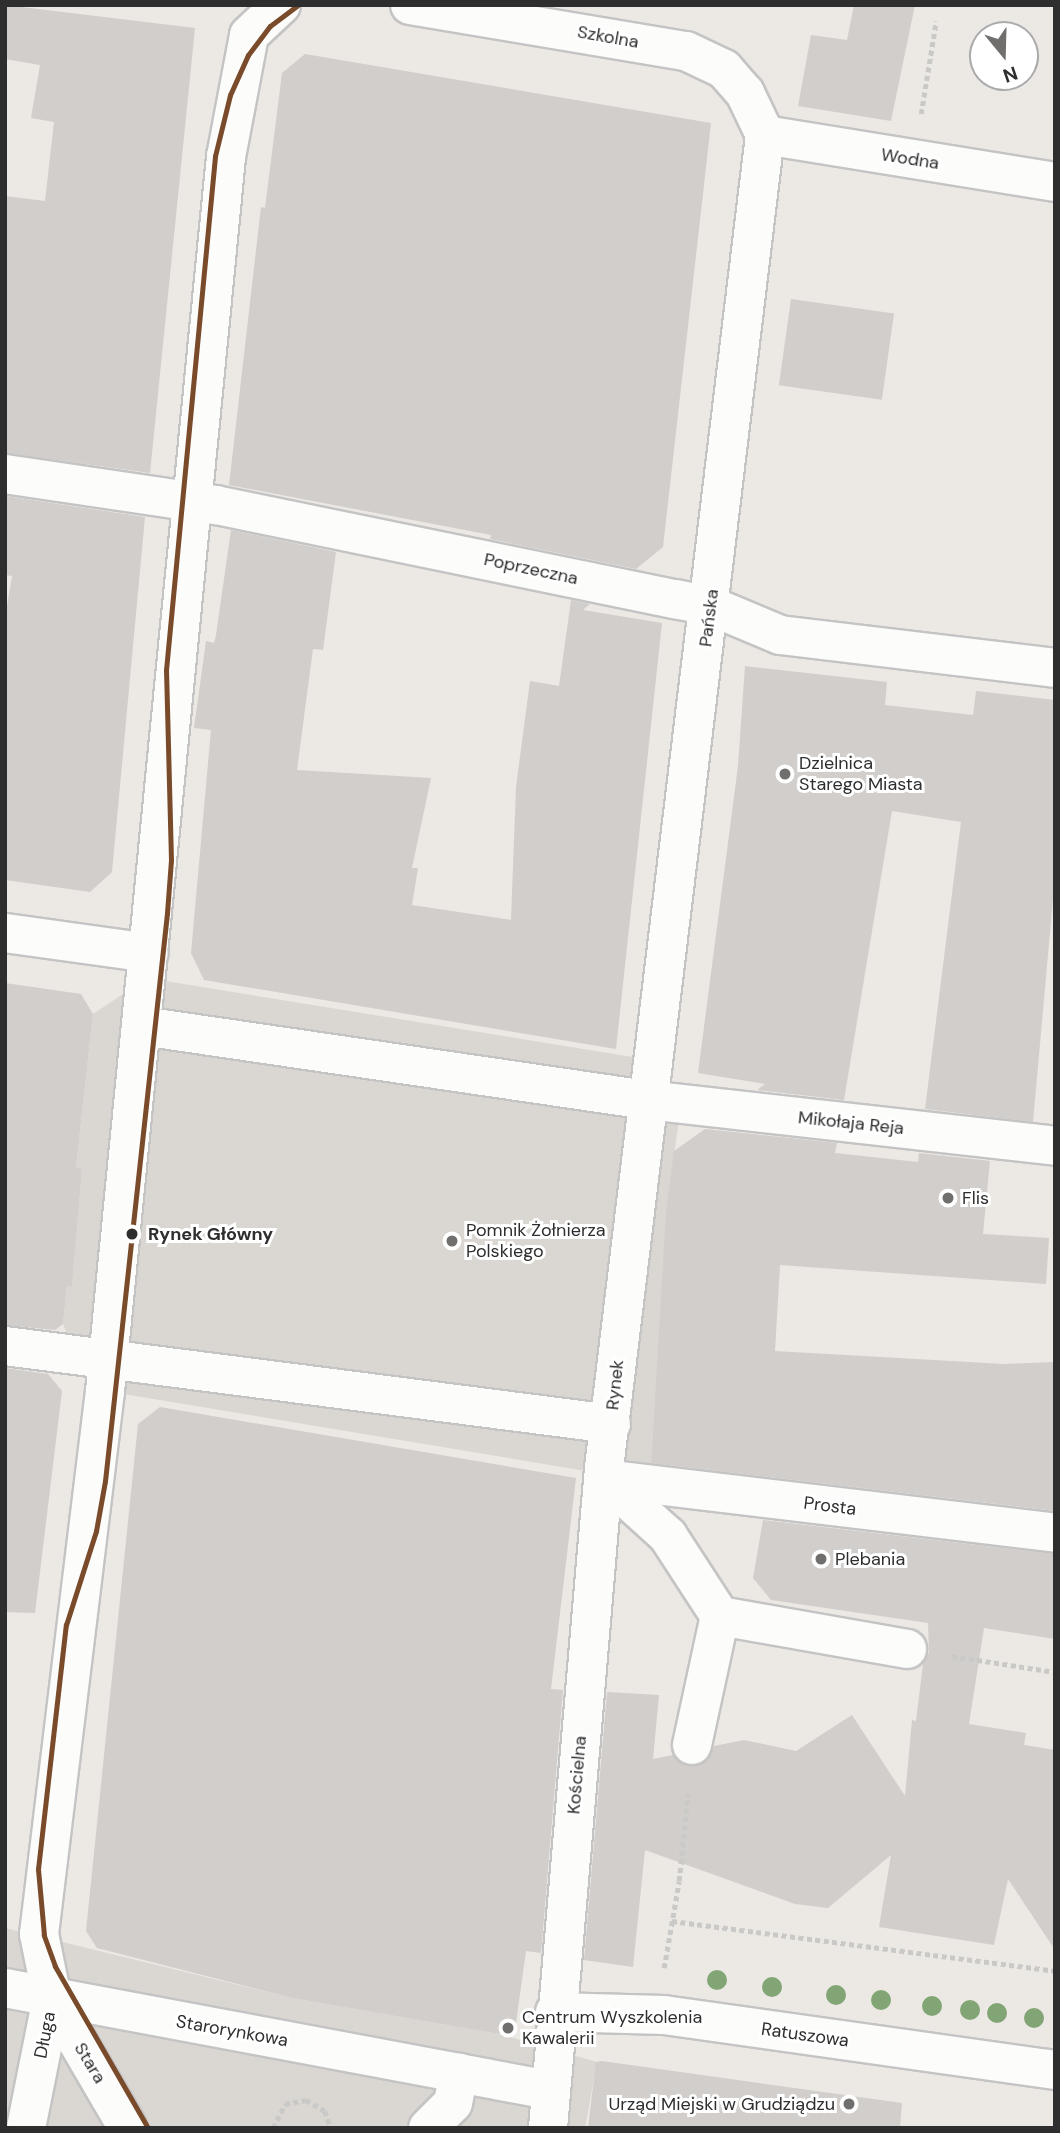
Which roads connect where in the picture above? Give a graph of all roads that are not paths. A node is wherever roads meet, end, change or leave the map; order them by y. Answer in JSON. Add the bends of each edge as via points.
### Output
{"nodes":[{"id":1,"x":281,"y":5,"type":"edge"},
{"id":2,"x":410,"y":5,"type":"edge"},
{"id":3,"x":506,"y":12,"type":"edge"},
{"id":4,"x":765,"y":135,"type":"junction"},
{"id":5,"x":1055,"y":182,"type":"edge"},
{"id":6,"x":5,"y":474,"type":"edge"},
{"id":7,"x":194,"y":501,"type":"junction"},
{"id":8,"x":711,"y":606,"type":"junction"},
{"id":9,"x":1055,"y":668,"type":"edge"},
{"id":10,"x":5,"y":933,"type":"edge"},
{"id":11,"x":148,"y":965,"type":"junction"},
{"id":12,"x":142,"y":1026,"type":"junction"},
{"id":13,"x":647,"y":1100,"type":"junction"},
{"id":14,"x":1055,"y":1146,"type":"edge"},
{"id":15,"x":5,"y":1346,"type":"edge"},
{"id":16,"x":108,"y":1358,"type":"junction"},
{"id":17,"x":611,"y":1424,"type":"junction"},
{"id":18,"x":605,"y":1479,"type":"junction"},
{"id":19,"x":1055,"y":1534,"type":"edge"},
{"id":20,"x":720,"y":1616,"type":"junction"},
{"id":21,"x":907,"y":1649,"type":"road end"},
{"id":22,"x":692,"y":1745,"type":"road end"},
{"id":23,"x":5,"y":1989,"type":"edge"},
{"id":24,"x":52,"y":1998,"type":"junction"},
{"id":25,"x":555,"y":2012,"type":"junction"},
{"id":26,"x":1055,"y":2070,"type":"edge"},
{"id":27,"x":459,"y":2073,"type":"junction"},
{"id":28,"x":549,"y":2090,"type":"junction"},
{"id":29,"x":26,"y":2128,"type":"edge"},
{"id":30,"x":128,"y":2128,"type":"edge"},
{"id":31,"x":428,"y":2128,"type":"edge"},
{"id":32,"x":548,"y":2128,"type":"edge"}],
"edges":[{"from":1,"to":7,"type":"street","via":[[249,35],[231,122]]},
{"from":2,"to":3,"type":"street","name":"Szkolna"},
{"from":3,"to":4,"type":"street","name":"Szkolna","via":[[686,51],[724,69],[746,93]]},
{"from":4,"to":5,"type":"street","name":"Wodna"},
{"from":4,"to":8,"type":"street","name":"Pańska"},
{"from":6,"to":7,"type":"street","name":"Poprzeczna"},
{"from":7,"to":8,"type":"street","name":"Poprzeczna"},
{"from":7,"to":11,"type":"street"},
{"from":8,"to":9,"type":"street","name":"Poprzeczna","via":[[780,635]]},
{"from":8,"to":13,"type":"street","name":"Pańska"},
{"from":10,"to":11,"type":"street"},
{"from":11,"to":12,"type":"street"},
{"from":12,"to":13,"type":"street"},
{"from":12,"to":16,"type":"street"},
{"from":13,"to":14,"type":"street","name":"Mikołaja Reja"},
{"from":13,"to":17,"type":"street","name":"Rynek"},
{"from":15,"to":16,"type":"street","name":"Rynek"},
{"from":16,"to":17,"type":"street","name":"Rynek"},
{"from":16,"to":24,"type":"street","name":"Długa","via":[[39,1934]]},
{"from":17,"to":18,"type":"street","name":"Kościelna"},
{"from":18,"to":19,"type":"street","name":"Prosta"},
{"from":18,"to":20,"type":"street","via":[[668,1536]]},
{"from":18,"to":25,"type":"street","name":"Kościelna"},
{"from":20,"to":21,"type":"street"},
{"from":20,"to":22,"type":"street"},
{"from":23,"to":24,"type":"street","name":"Starorynkowa"},
{"from":24,"to":27,"type":"street","name":"Starorynkowa"},
{"from":24,"to":29,"type":"street","name":"Długa"},
{"from":24,"to":30,"type":"street","name":"Stara"},
{"from":25,"to":26,"type":"street","name":"Ratuszowa","via":[[664,2015]]},
{"from":25,"to":28,"type":"street","name":"Kościelna"},
{"from":27,"to":28,"type":"street","name":"Starorynkowa"},
{"from":27,"to":31,"type":"street","via":[[453,2104]]},
{"from":28,"to":32,"type":"street","name":"Kościelna"}]}
